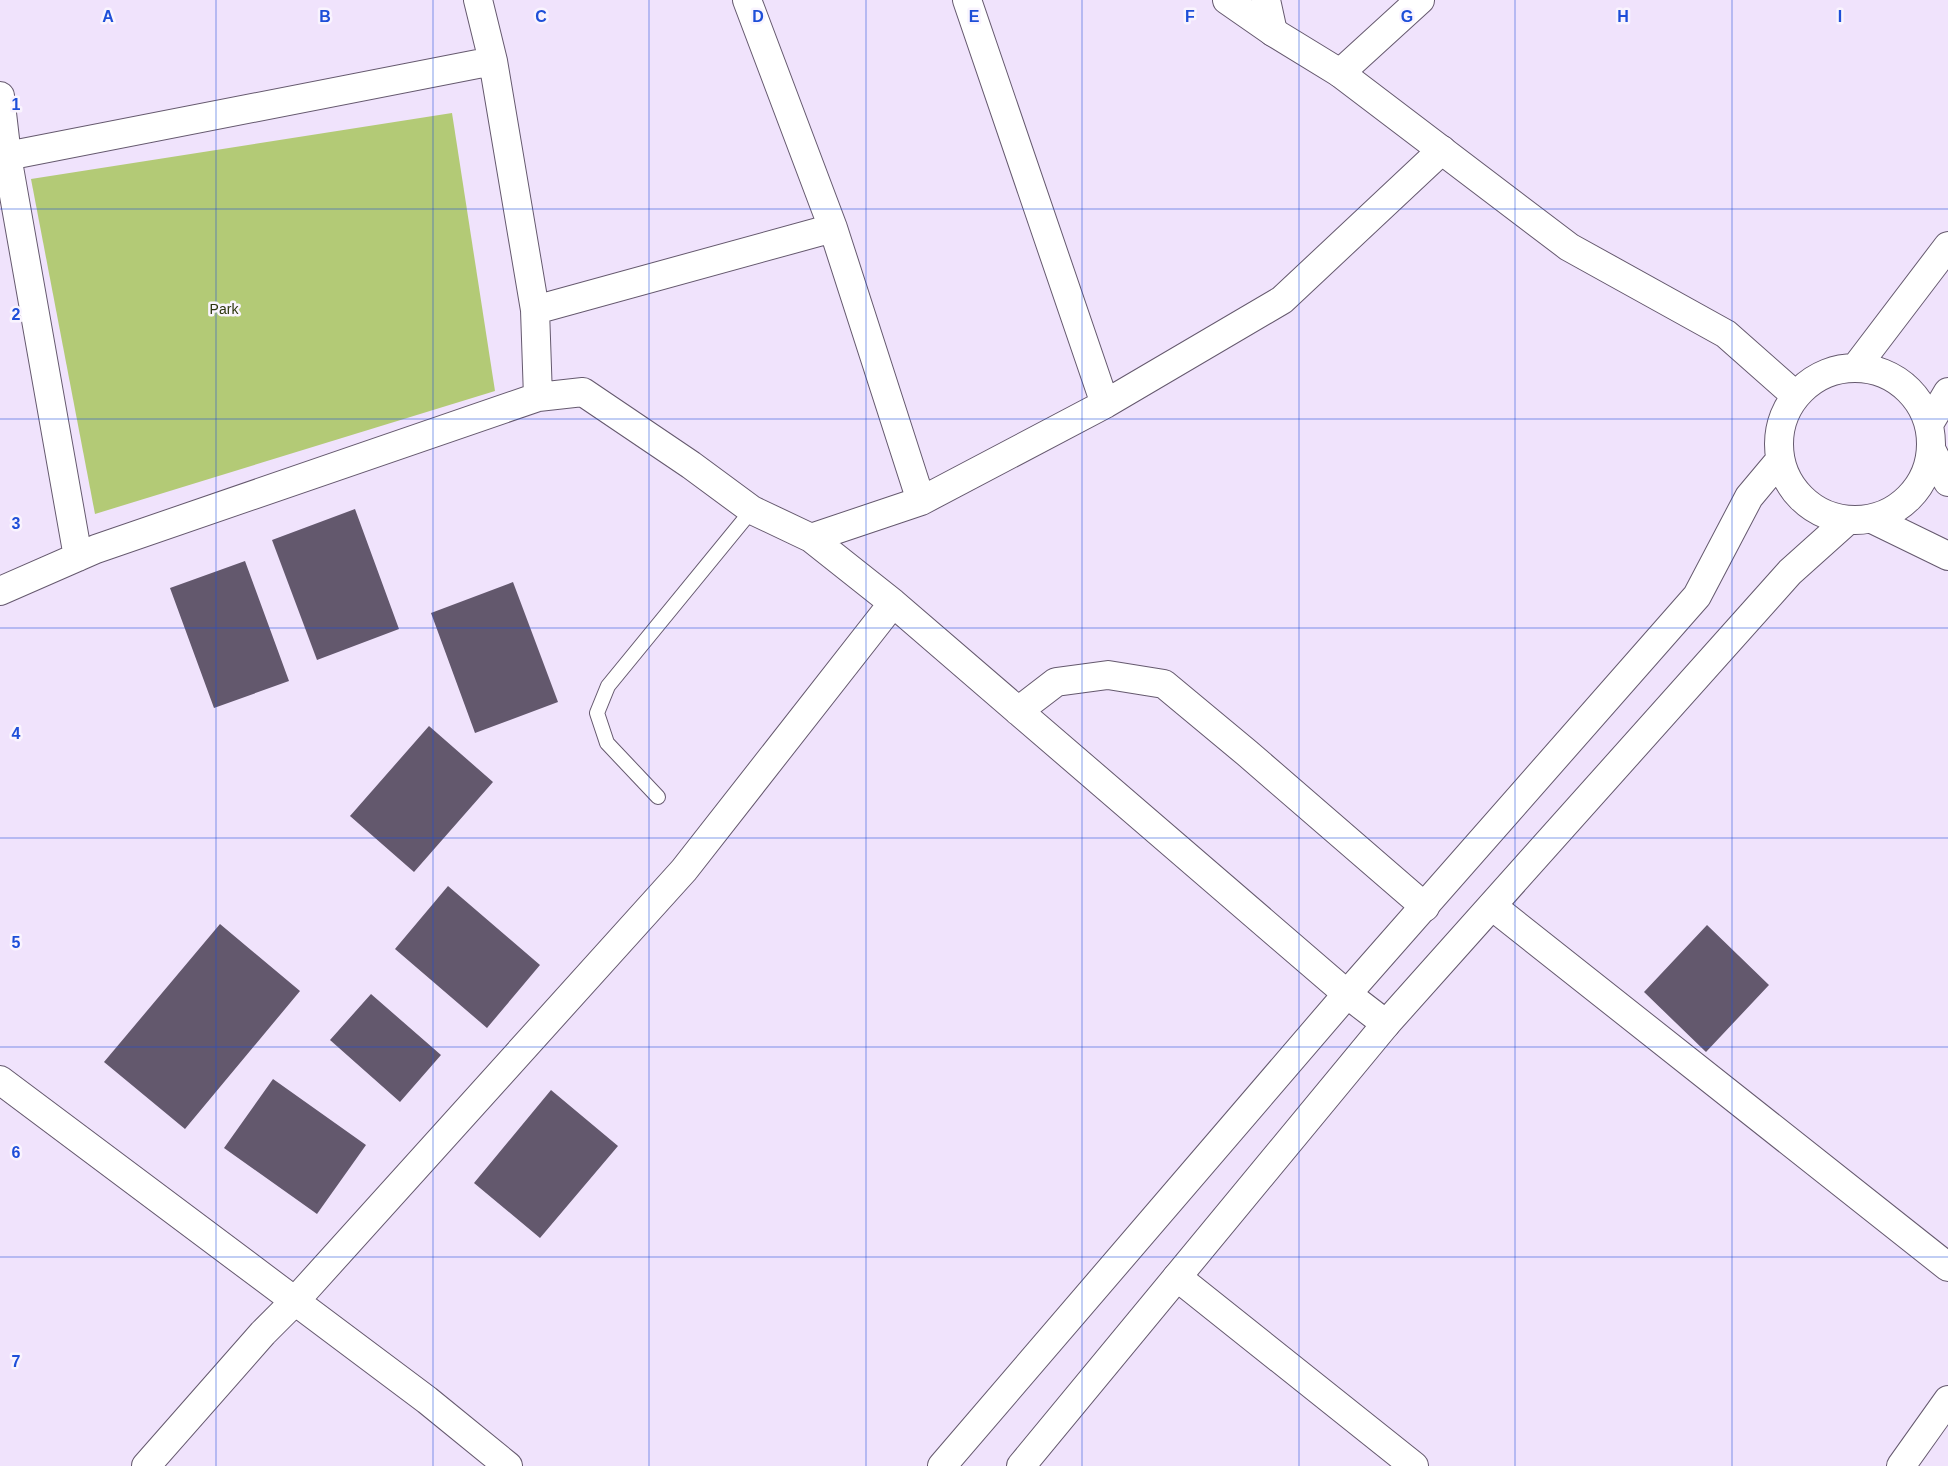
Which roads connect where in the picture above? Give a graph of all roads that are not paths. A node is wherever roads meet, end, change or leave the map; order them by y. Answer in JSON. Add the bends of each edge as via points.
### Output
{"nodes":[{"id":1,"x":478,"y":0,"type":"edge"},
{"id":2,"x":747,"y":0,"type":"edge"},
{"id":3,"x":967,"y":0,"type":"edge"},
{"id":4,"x":1227,"y":0,"type":"edge"},
{"id":5,"x":1266,"y":0,"type":"edge"},
{"id":6,"x":1420,"y":0,"type":"edge"},
{"id":7,"x":1273,"y":32,"type":"junction"},
{"id":8,"x":493,"y":61,"type":"junction"},
{"id":9,"x":1340,"y":73,"type":"junction"},
{"id":10,"x":0,"y":96,"type":"edge"},
{"id":11,"x":1442,"y":150,"type":"junction"},
{"id":12,"x":7,"y":156,"type":"junction"},
{"id":13,"x":833,"y":228,"type":"junction"},
{"id":14,"x":1948,"y":246,"type":"edge"},
{"id":15,"x":535,"y":310,"type":"junction"},
{"id":16,"x":1856,"y":366,"type":"junction"},
{"id":17,"x":1948,"y":392,"type":"edge"},
{"id":18,"x":1795,"y":395,"type":"junction"},
{"id":19,"x":538,"y":398,"type":"junction"},
{"id":20,"x":1105,"y":404,"type":"junction"},
{"id":21,"x":1930,"y":436,"type":"junction"},
{"id":22,"x":1780,"y":460,"type":"junction"},
{"id":23,"x":1948,"y":482,"type":"edge"},
{"id":24,"x":921,"y":501,"type":"junction"},
{"id":25,"x":752,"y":510,"type":"junction"},
{"id":26,"x":1860,"y":520,"type":"junction"},
{"id":27,"x":812,"y":538,"type":"junction"},
{"id":28,"x":1948,"y":556,"type":"edge"},
{"id":29,"x":78,"y":557,"type":"junction"},
{"id":30,"x":0,"y":591,"type":"edge"},
{"id":31,"x":893,"y":603,"type":"junction"},
{"id":32,"x":1018,"y":710,"type":"junction"},
{"id":33,"x":658,"y":797,"type":"dead end"},
{"id":34,"x":1492,"y":906,"type":"junction"},
{"id":35,"x":1425,"y":907,"type":"junction"},
{"id":36,"x":1347,"y":994,"type":"junction"},
{"id":37,"x":1386,"y":1024,"type":"junction"},
{"id":38,"x":0,"y":1080,"type":"edge"},
{"id":39,"x":1948,"y":1267,"type":"edge"},
{"id":40,"x":1177,"y":1277,"type":"junction"},
{"id":41,"x":295,"y":1301,"type":"junction"},
{"id":42,"x":1948,"y":1400,"type":"edge"},
{"id":43,"x":146,"y":1466,"type":"edge"},
{"id":44,"x":508,"y":1466,"type":"edge"},
{"id":45,"x":942,"y":1466,"type":"edge"},
{"id":46,"x":1021,"y":1466,"type":"edge"},
{"id":47,"x":1414,"y":1466,"type":"edge"},
{"id":48,"x":1901,"y":1466,"type":"edge"}],
"edges":[{"from":1,"to":8,"type":"street"},
{"from":2,"to":13,"type":"street"},
{"from":3,"to":20,"type":"street"},
{"from":4,"to":7,"type":"street"},
{"from":5,"to":7,"type":"street"},
{"from":6,"to":9,"type":"street"},
{"from":7,"to":9,"type":"street"},
{"from":8,"to":12,"type":"street"},
{"from":8,"to":15,"type":"street"},
{"from":9,"to":11,"type":"street"},
{"from":10,"to":12,"type":"street"},
{"from":11,"to":18,"type":"street","via":[[1569,247],[1726,334]]},
{"from":11,"to":20,"type":"street","via":[[1282,300]]},
{"from":12,"to":29,"type":"street"},
{"from":13,"to":15,"type":"street"},
{"from":13,"to":24,"type":"street"},
{"from":14,"to":16,"type":"street"},
{"from":15,"to":19,"type":"street"},
{"from":16,"to":18,"type":"street","via":[[1832,370],[1812,380]]},
{"from":16,"to":21,"type":"street","via":[[1881,371],[1902,383],[1919,402]]},
{"from":17,"to":21,"type":"street"},
{"from":18,"to":22,"type":"street","via":[[1784,415],[1778,437]]},
{"from":19,"to":25,"type":"street","via":[[583,392]]},
{"from":19,"to":29,"type":"street"},
{"from":20,"to":24,"type":"street"},
{"from":21,"to":23,"type":"street"},
{"from":21,"to":26,"type":"street","via":[[1926,472],[1913,494],[1895,510]]},
{"from":22,"to":26,"type":"street","via":[[1789,482],[1804,501],[1824,514]]},
{"from":22,"to":35,"type":"street","via":[[1749,497],[1697,596]]},
{"from":24,"to":27,"type":"street"},
{"from":25,"to":27,"type":"street"},
{"from":25,"to":33,"type":"lane","via":[[608,686],[597,713],[607,743]]},
{"from":26,"to":28,"type":"street"},
{"from":26,"to":34,"type":"street","via":[[1790,572]]},
{"from":27,"to":31,"type":"street"},
{"from":29,"to":30,"type":"street"},
{"from":31,"to":32,"type":"street"},
{"from":31,"to":41,"type":"street","via":[[684,870]]},
{"from":32,"to":35,"type":"street","via":[[1056,682],[1108,675],[1164,684]]},
{"from":32,"to":36,"type":"street"},
{"from":34,"to":37,"type":"street"},
{"from":34,"to":39,"type":"street"},
{"from":35,"to":36,"type":"street"},
{"from":36,"to":37,"type":"street"},
{"from":36,"to":45,"type":"street"},
{"from":37,"to":40,"type":"street"},
{"from":38,"to":41,"type":"street"},
{"from":40,"to":46,"type":"street"},
{"from":40,"to":47,"type":"street"},
{"from":41,"to":43,"type":"street"},
{"from":41,"to":44,"type":"street"},
{"from":42,"to":48,"type":"street"}]}
